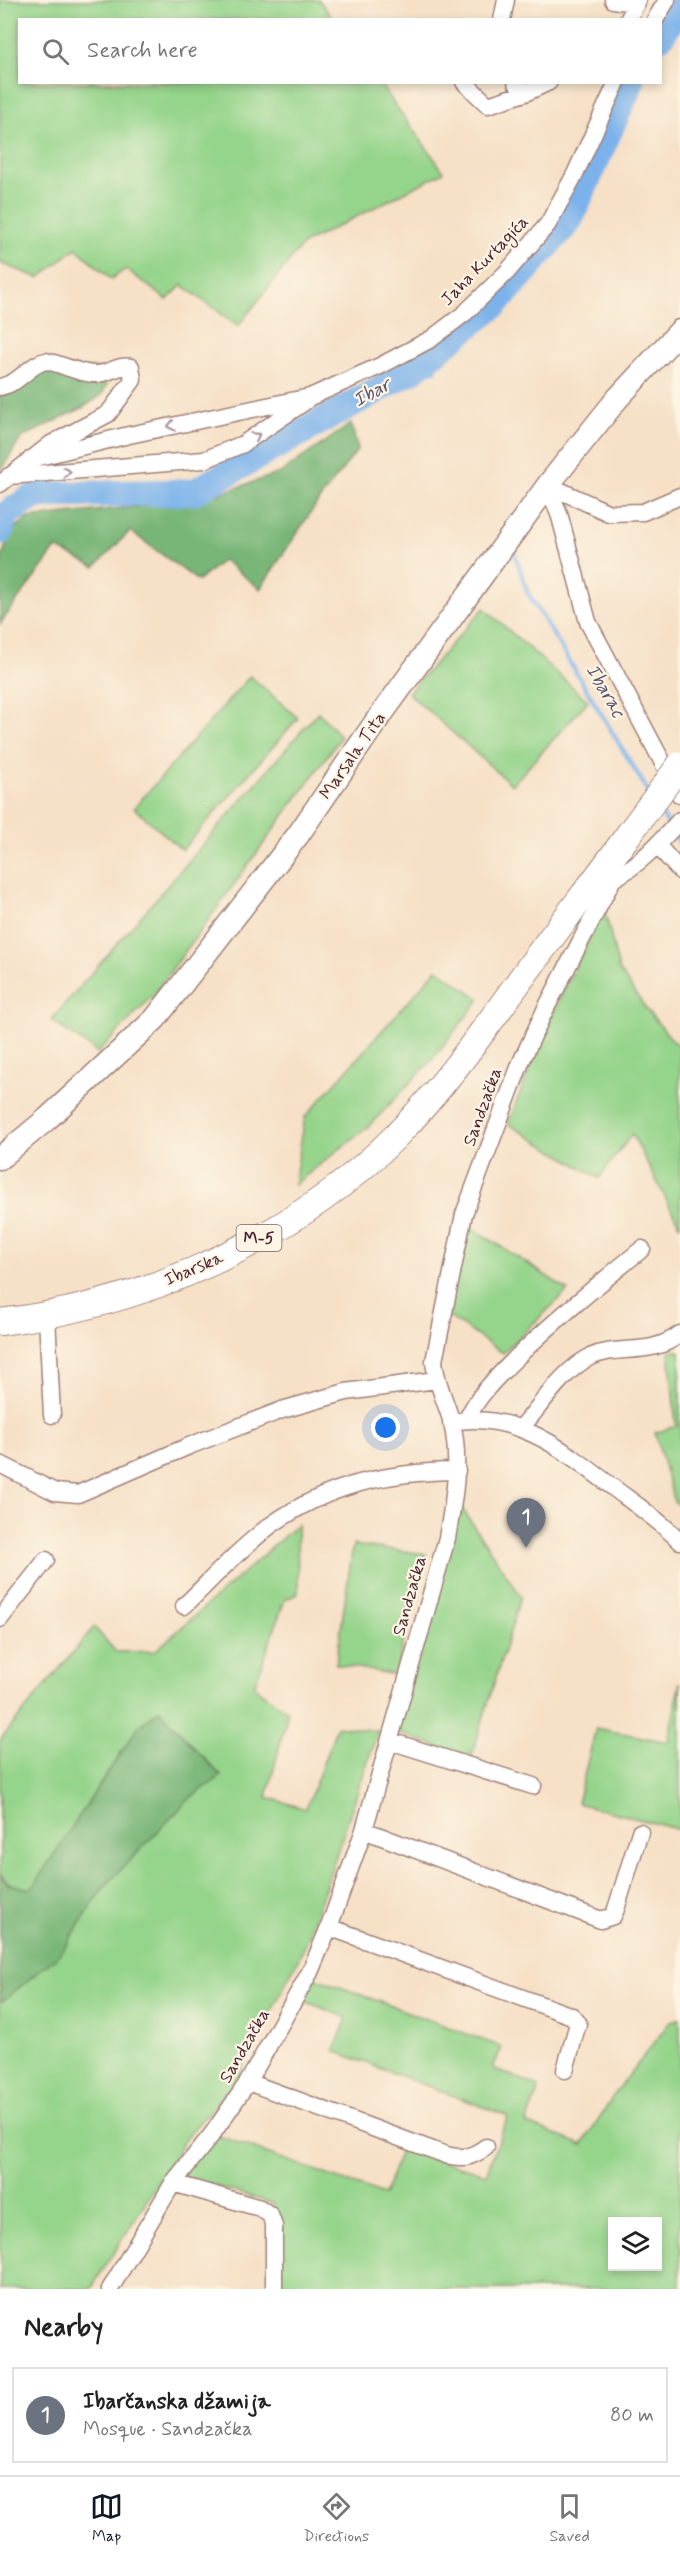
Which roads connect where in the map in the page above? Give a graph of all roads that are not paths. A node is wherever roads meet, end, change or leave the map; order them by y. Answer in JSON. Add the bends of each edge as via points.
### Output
{"nodes":[{"id":1,"x":506,"y":0,"type":"edge"},
{"id":2,"x":613,"y":0,"type":"edge"},
{"id":3,"x":667,"y":0,"type":"edge"},
{"id":4,"x":637,"y":2,"type":"edge"},
{"id":5,"x":502,"y":18,"type":"edge"},
{"id":6,"x":629,"y":18,"type":"edge"},
{"id":7,"x":656,"y":18,"type":"edge"},
{"id":8,"x":466,"y":84,"type":"edge"},
{"id":9,"x":539,"y":84,"type":"edge"},
{"id":10,"x":616,"y":84,"type":"edge"},
{"id":11,"x":520,"y":88,"type":"edge"},
{"id":12,"x":680,"y":331,"type":"edge"},
{"id":13,"x":0,"y":387,"type":"edge"},
{"id":14,"x":310,"y":397,"type":"junction"},
{"id":15,"x":30,"y":459,"type":"junction"},
{"id":16,"x":4,"y":480,"type":"edge"},
{"id":17,"x":548,"y":485,"type":"junction"},
{"id":18,"x":680,"y":496,"type":"edge"},
{"id":19,"x":680,"y":765,"type":"edge"},
{"id":20,"x":680,"y":795,"type":"edge"},
{"id":21,"x":680,"y":820,"type":"edge"},
{"id":22,"x":662,"y":840,"type":"junction"},
{"id":23,"x":680,"y":871,"type":"edge"},
{"id":24,"x":608,"y":875,"type":"junction"},
{"id":25,"x":0,"y":1158,"type":"edge"},
{"id":26,"x":642,"y":1249,"type":"dead end"},
{"id":27,"x":47,"y":1317,"type":"junction"},
{"id":28,"x":0,"y":1322,"type":"edge"},
{"id":29,"x":680,"y":1334,"type":"edge"},
{"id":30,"x":436,"y":1380,"type":"junction"},
{"id":31,"x":52,"y":1415,"type":"dead end"},
{"id":32,"x":459,"y":1420,"type":"junction"},
{"id":33,"x":522,"y":1427,"type":"junction"},
{"id":34,"x":0,"y":1464,"type":"edge"},
{"id":35,"x":457,"y":1471,"type":"junction"},
{"id":36,"x":680,"y":1541,"type":"edge"},
{"id":37,"x":46,"y":1560,"type":"dead end"},
{"id":38,"x":184,"y":1606,"type":"dead end"},
{"id":39,"x":0,"y":1619,"type":"edge"},
{"id":40,"x":390,"y":1741,"type":"junction"},
{"id":41,"x":534,"y":1786,"type":"dead end"},
{"id":42,"x":364,"y":1830,"type":"junction"},
{"id":43,"x":640,"y":1832,"type":"dead end"},
{"id":44,"x":329,"y":1927,"type":"junction"},
{"id":45,"x":564,"y":2070,"type":"dead end"},
{"id":46,"x":249,"y":2082,"type":"junction"},
{"id":47,"x":486,"y":2147,"type":"dead end"},
{"id":48,"x":173,"y":2183,"type":"junction"},
{"id":49,"x":110,"y":2289,"type":"edge"},
{"id":50,"x":274,"y":2289,"type":"edge"}],
"edges":[{"from":1,"to":5,"type":"street"},
{"from":2,"to":4,"type":"street"},
{"from":3,"to":7,"type":"street"},
{"from":4,"to":6,"type":"street"},
{"from":8,"to":11,"type":"street","via":[[488,105]]},
{"from":9,"to":11,"type":"street"},
{"from":10,"to":14,"type":"street","name":"Jaha Kurtagića","via":[[548,224],[507,272],[431,339]]},
{"from":12,"to":17,"type":"street","name":"Marsala Tita","via":[[617,399]]},
{"from":13,"to":15,"type":"street","via":[[46,361],[96,375],[131,367],[133,380],[108,414]]},
{"from":14,"to":15,"type":"street","name":"Jaha Kurtagića","one_way":true},
{"from":16,"to":14,"type":"street","name":"Jaha Kurtagića","one_way":true,"via":[[204,460],[243,444]]},
{"from":15,"to":16,"type":"street"},
{"from":17,"to":18,"type":"street","via":[[609,513],[643,512]]},
{"from":17,"to":20,"type":"street","via":[[588,622]]},
{"from":17,"to":25,"type":"street","name":"Marsala Tita","via":[[298,835],[155,1019]]},
{"from":19,"to":24,"type":"main road","number":"M-5","bridge":true,"via":[[626,838]]},
{"from":21,"to":22,"type":"street"},
{"from":22,"to":23,"type":"street"},
{"from":22,"to":24,"type":"street","via":[[625,873]]},
{"from":24,"to":27,"type":"main road","name":"Ibarska","number":"M-5","via":[[396,1137],[336,1188],[303,1213],[205,1266],[144,1289]]},
{"from":24,"to":30,"type":"street","name":"Sandzačka","via":[[521,1062],[464,1214],[440,1324],[434,1361]]},
{"from":26,"to":32,"type":"street","via":[[546,1328]]},
{"from":27,"to":28,"type":"main road","name":"Ibarska","number":"M-5"},
{"from":27,"to":31,"type":"street"},
{"from":29,"to":33,"type":"street","via":[[642,1350],[591,1357],[561,1380]]},
{"from":30,"to":32,"type":"street","name":"Sandzačka"},
{"from":30,"to":34,"type":"street","via":[[376,1387],[290,1407],[78,1494],[55,1492]]},
{"from":32,"to":33,"type":"street"},
{"from":32,"to":35,"type":"street","name":"Sandzačka"},
{"from":33,"to":36,"type":"street","via":[[572,1456]]},
{"from":35,"to":38,"type":"street","via":[[411,1472],[367,1479],[321,1497],[270,1526]]},
{"from":35,"to":40,"type":"street","name":"Sandzačka","via":[[447,1538]]},
{"from":37,"to":39,"type":"street"},
{"from":40,"to":41,"type":"street"},
{"from":40,"to":42,"type":"street","name":"Sandzačka"},
{"from":42,"to":43,"type":"street","via":[[602,1920],[613,1916]]},
{"from":42,"to":44,"type":"street","name":"Sandzačka"},
{"from":44,"to":45,"type":"street","via":[[573,2016],[578,2023]]},
{"from":44,"to":46,"type":"street","name":"Sandzačka","via":[[310,1972]]},
{"from":46,"to":47,"type":"street","via":[[446,2155],[473,2157]]},
{"from":46,"to":48,"type":"street","name":"Sandzačka"},
{"from":48,"to":49,"type":"street","name":"Sandzačka"},
{"from":48,"to":50,"type":"street","via":[[260,2208],[270,2215],[274,2226]]}]}
